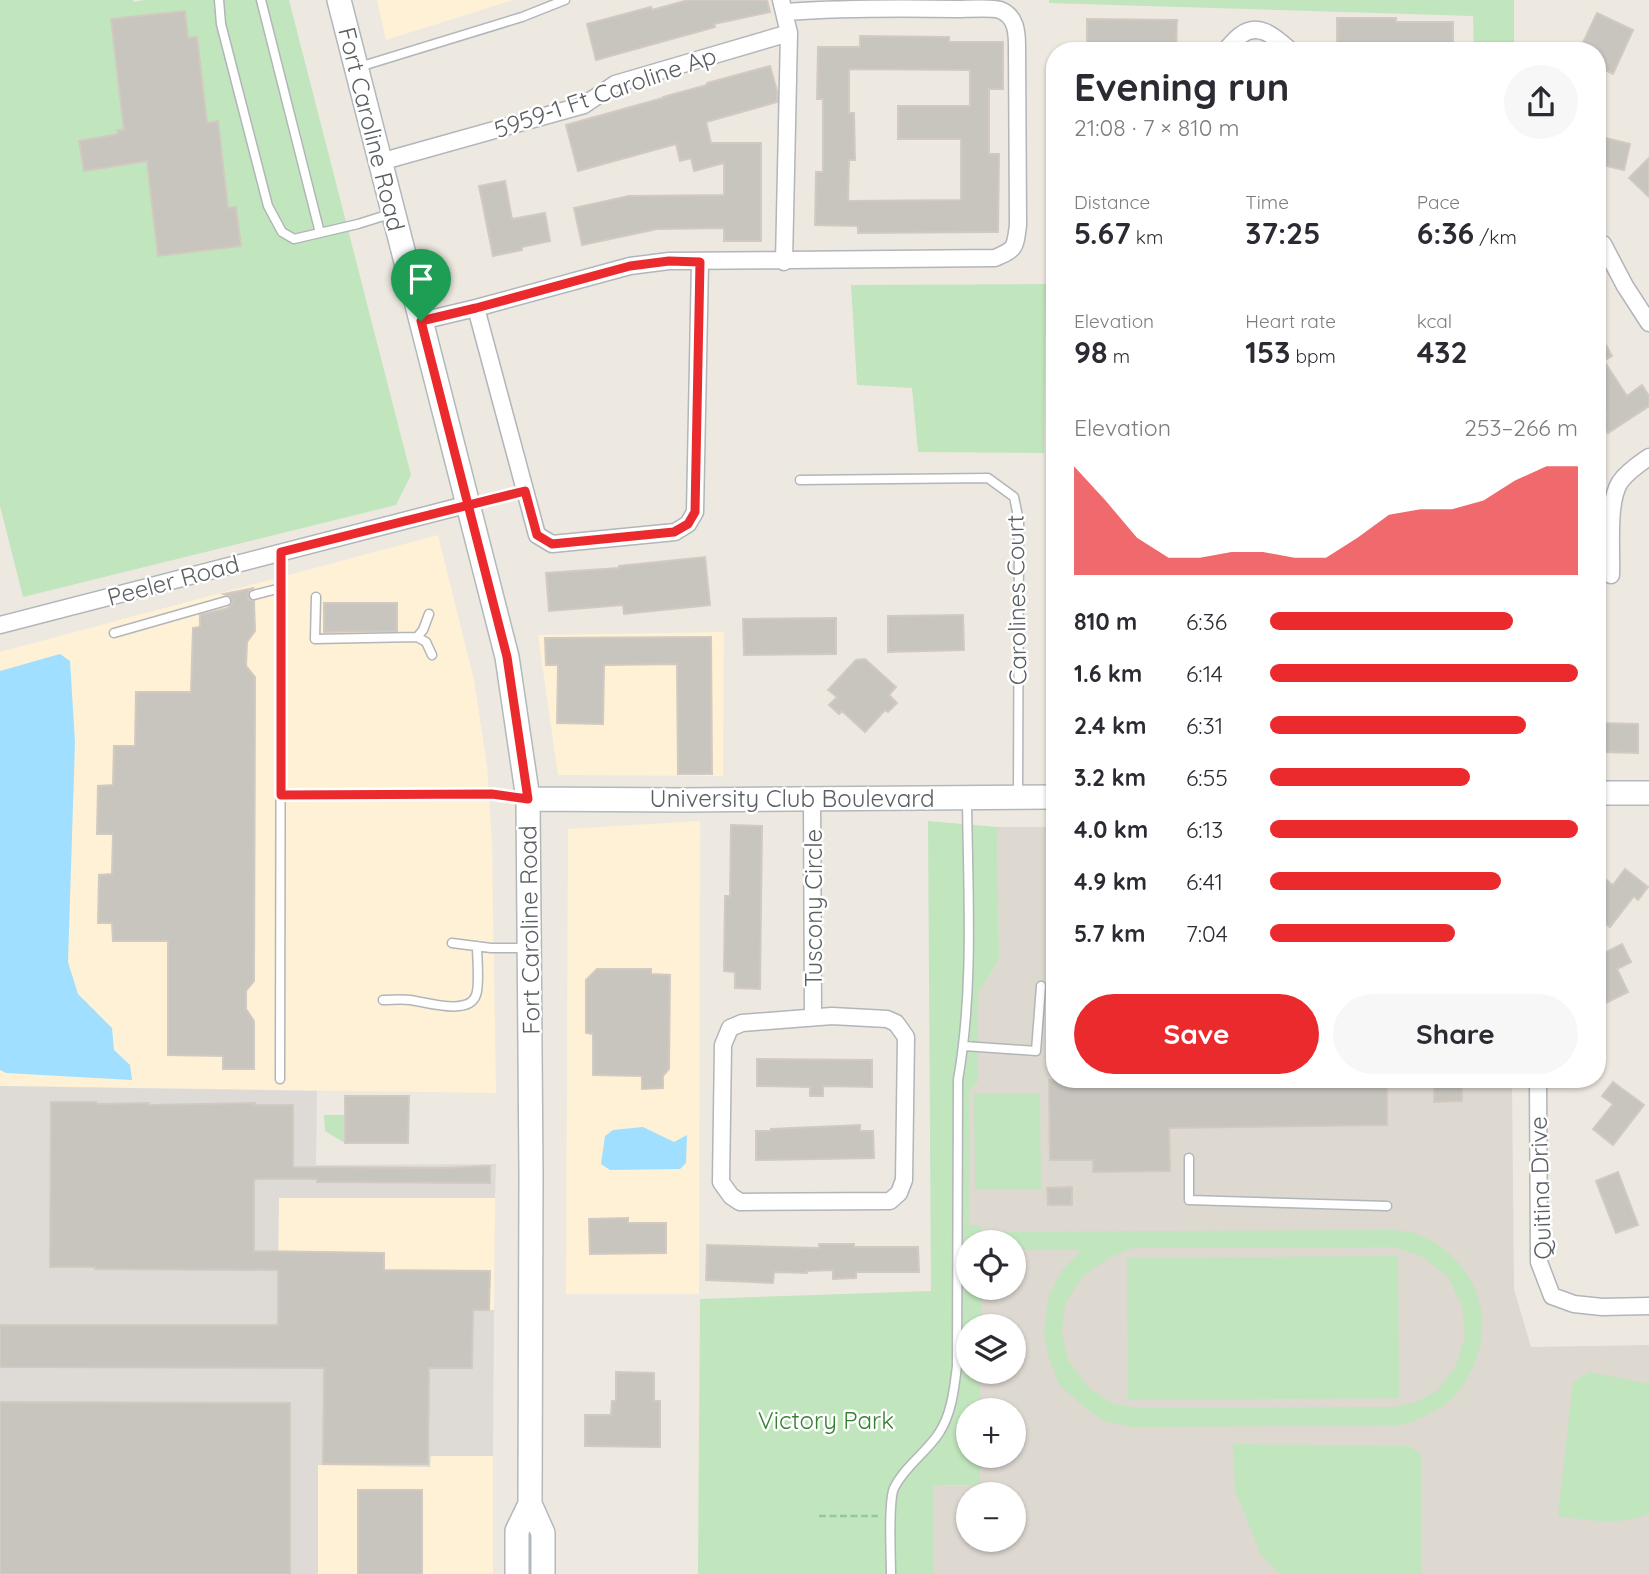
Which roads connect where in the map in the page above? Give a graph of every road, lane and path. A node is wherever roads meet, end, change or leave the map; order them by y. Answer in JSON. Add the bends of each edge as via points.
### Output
{"nodes":[{"id":1,"x":219,"y":0,"type":"edge"},
{"id":2,"x":261,"y":0,"type":"edge"},
{"id":3,"x":339,"y":0,"type":"edge"},
{"id":4,"x":565,"y":0,"type":"edge"},
{"id":5,"x":783,"y":6,"type":"edge"},
{"id":6,"x":789,"y":33,"type":"junction"},
{"id":7,"x":1234,"y":42,"type":"edge"},
{"id":8,"x":1281,"y":42,"type":"edge"},
{"id":9,"x":356,"y":68,"type":"junction"},
{"id":10,"x":380,"y":162,"type":"junction"},
{"id":11,"x":393,"y":213,"type":"junction"},
{"id":12,"x":320,"y":233,"type":"junction"},
{"id":13,"x":1606,"y":250,"type":"edge"},
{"id":14,"x":700,"y":262,"type":"junction"},
{"id":15,"x":784,"y":262,"type":"junction"},
{"id":16,"x":476,"y":308,"type":"junction"},
{"id":17,"x":421,"y":321,"type":"junction"},
{"id":18,"x":1649,"y":323,"type":"edge"},
{"id":19,"x":1649,"y":457,"type":"edge"},
{"id":20,"x":800,"y":480,"type":"dead end"},
{"id":21,"x":525,"y":491,"type":"junction"},
{"id":22,"x":469,"y":504,"type":"junction"},
{"id":23,"x":281,"y":552,"type":"junction"},
{"id":24,"x":1611,"y":575,"type":"dead end"},
{"id":25,"x":281,"y":589,"type":"junction"},
{"id":26,"x":254,"y":595,"type":"dead end"},
{"id":27,"x":316,"y":597,"type":"dead end"},
{"id":28,"x":226,"y":601,"type":"dead end"},
{"id":29,"x":429,"y":614,"type":"dead end"},
{"id":30,"x":0,"y":625,"type":"edge"},
{"id":31,"x":114,"y":633,"type":"dead end"},
{"id":32,"x":417,"y":636,"type":"junction"},
{"id":33,"x":432,"y":655,"type":"dead end"},
{"id":34,"x":1606,"y":793,"type":"edge"},
{"id":35,"x":1649,"y":793,"type":"edge"},
{"id":36,"x":281,"y":795,"type":"junction"},
{"id":37,"x":967,"y":797,"type":"junction"},
{"id":38,"x":1018,"y":797,"type":"junction"},
{"id":39,"x":1046,"y":797,"type":"edge"},
{"id":40,"x":812,"y":798,"type":"junction"},
{"id":41,"x":528,"y":799,"type":"junction"},
{"id":42,"x":452,"y":943,"type":"dead end"},
{"id":43,"x":477,"y":946,"type":"junction"},
{"id":44,"x":529,"y":948,"type":"junction"},
{"id":45,"x":1041,"y":986,"type":"dead end"},
{"id":46,"x":383,"y":1000,"type":"dead end"},
{"id":47,"x":813,"y":1017,"type":"junction"},
{"id":48,"x":964,"y":1046,"type":"junction"},
{"id":49,"x":280,"y":1079,"type":"dead end"},
{"id":50,"x":1538,"y":1088,"type":"edge"},
{"id":51,"x":1189,"y":1158,"type":"dead end"},
{"id":52,"x":1387,"y":1206,"type":"dead end"},
{"id":53,"x":1649,"y":1306,"type":"edge"},
{"id":54,"x":530,"y":1504,"type":"junction"},
{"id":55,"x":891,"y":1515,"type":"junction"},
{"id":56,"x":819,"y":1516,"type":"dead end"},
{"id":57,"x":517,"y":1574,"type":"edge"},
{"id":58,"x":543,"y":1574,"type":"edge"},
{"id":59,"x":891,"y":1574,"type":"edge"}],
"edges":[{"from":1,"to":12,"type":"lane","via":[[221,24],[268,206],[282,232],[294,239]]},
{"from":2,"to":12,"type":"lane"},
{"from":3,"to":9,"type":"street","name":"Fort Caroline Road"},
{"from":4,"to":9,"type":"lane"},
{"from":5,"to":6,"type":"street"},
{"from":5,"to":15,"type":"street","via":[[1000,10],[1012,19],[1016,29],[1018,225],[1011,251],[995,258]]},
{"from":6,"to":10,"type":"street","name":"5959-1 Ft Caroline Ap","via":[[615,84],[584,105]]},
{"from":6,"to":15,"type":"street"},
{"from":7,"to":8,"type":"street","via":[[1252,30],[1264,31]]},
{"from":9,"to":10,"type":"street","name":"Fort Caroline Road"},
{"from":10,"to":11,"type":"street","name":"Fort Caroline Road"},
{"from":11,"to":12,"type":"lane"},
{"from":11,"to":17,"type":"street","name":"Fort Caroline Road"},
{"from":13,"to":18,"type":"street"},
{"from":14,"to":15,"type":"street"},
{"from":14,"to":16,"type":"street","via":[[630,266]]},
{"from":14,"to":21,"type":"street","via":[[695,512],[688,524],[674,532],[552,544],[537,535]]},
{"from":16,"to":17,"type":"street"},
{"from":16,"to":21,"type":"street"},
{"from":17,"to":22,"type":"street","name":"Fort Caroline Road"},
{"from":19,"to":24,"type":"street","via":[[1615,492]]},
{"from":20,"to":38,"type":"lane","name":"Carolines Court","via":[[988,478],[1014,497],[1019,521]]},
{"from":21,"to":22,"type":"lane"},
{"from":22,"to":23,"type":"street","name":"Peeler Road"},
{"from":22,"to":41,"type":"street","name":"Fort Caroline Road","via":[[507,657]]},
{"from":23,"to":25,"type":"lane"},
{"from":23,"to":30,"type":"street","name":"Peeler Road"},
{"from":25,"to":26,"type":"lane"},
{"from":25,"to":36,"type":"lane"},
{"from":27,"to":32,"type":"lane","via":[[315,639]]},
{"from":28,"to":31,"type":"lane"},
{"from":29,"to":32,"type":"lane"},
{"from":32,"to":33,"type":"lane"},
{"from":34,"to":35,"type":"street"},
{"from":36,"to":41,"type":"lane","via":[[492,794]]},
{"from":36,"to":49,"type":"lane"},
{"from":37,"to":38,"type":"street","name":"University Club Boulevard"},
{"from":37,"to":40,"type":"street","name":"University Club Boulevard"},
{"from":37,"to":48,"type":"lane"},
{"from":38,"to":39,"type":"street","name":"University Club Boulevard"},
{"from":40,"to":41,"type":"street","name":"University Club Boulevard"},
{"from":40,"to":47,"type":"street","name":"Tuscony Circle"},
{"from":41,"to":44,"type":"street","name":"Fort Caroline Road"},
{"from":42,"to":43,"type":"lane"},
{"from":43,"to":44,"type":"lane"},
{"from":43,"to":46,"type":"lane","via":[[477,994],[465,1006]]},
{"from":44,"to":54,"type":"street","name":"Fort Caroline Road"},
{"from":45,"to":48,"type":"lane","via":[[1036,1051]]},
{"from":47,"to":47,"type":"street","name":"Tuscony Circle","via":[[887,1018],[906,1037],[904,1180],[890,1201],[740,1202],[720,1182],[723,1045],[730,1028]]},
{"from":48,"to":55,"type":"lane","via":[[958,1080],[957,1366],[953,1397],[938,1435],[894,1488]]},
{"from":50,"to":53,"type":"street","name":"Quitina Drive","via":[[1539,1262],[1552,1296],[1602,1307]]},
{"from":51,"to":52,"type":"lane","via":[[1189,1200]]},
{"from":54,"to":57,"type":"street","name":"Fort Caroline Road","via":[[517,1531]]},
{"from":54,"to":58,"type":"street","name":"Fort Caroline Road","via":[[543,1533]]},
{"from":55,"to":56,"type":"path"},
{"from":55,"to":59,"type":"lane"}]}
